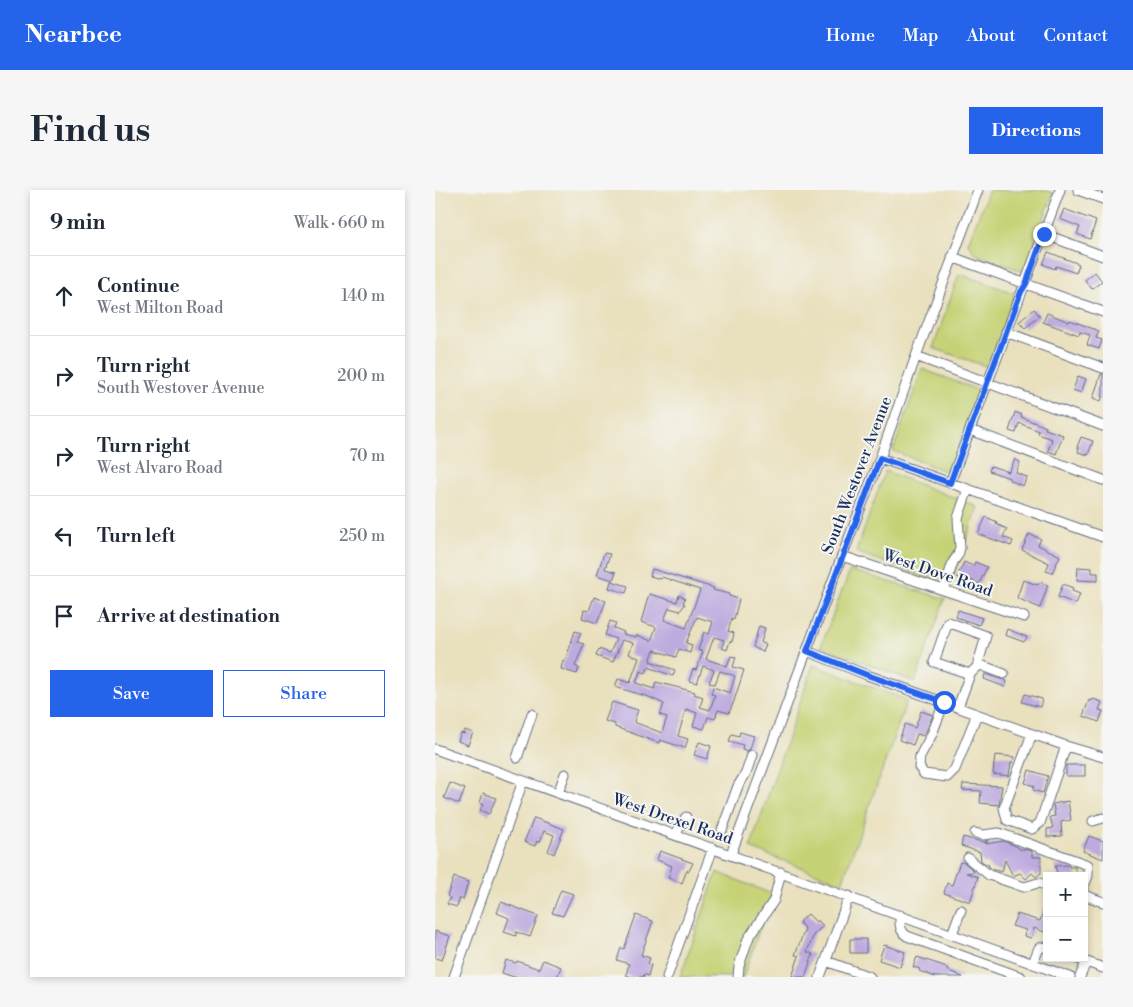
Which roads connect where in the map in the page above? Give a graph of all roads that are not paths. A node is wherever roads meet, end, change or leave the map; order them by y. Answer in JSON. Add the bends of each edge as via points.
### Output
{"nodes":[{"id":1,"x":978,"y":190,"type":"edge"},
{"id":2,"x":1060,"y":190,"type":"edge"},
{"id":3,"x":1078,"y":190,"type":"edge"},
{"id":4,"x":1103,"y":199,"type":"edge"},
{"id":5,"x":1044,"y":234,"type":"junction"},
{"id":6,"x":1103,"y":256,"type":"edge"},
{"id":7,"x":952,"y":257,"type":"junction"},
{"id":8,"x":1026,"y":284,"type":"junction"},
{"id":9,"x":1103,"y":312,"type":"edge"},
{"id":10,"x":1006,"y":332,"type":"junction"},
{"id":11,"x":916,"y":356,"type":"junction"},
{"id":12,"x":1103,"y":368,"type":"edge"},
{"id":13,"x":987,"y":382,"type":"junction"},
{"id":14,"x":1103,"y":426,"type":"edge"},
{"id":15,"x":969,"y":430,"type":"junction"},
{"id":16,"x":880,"y":458,"type":"junction"},
{"id":17,"x":1103,"y":480,"type":"edge"},
{"id":18,"x":950,"y":483,"type":"junction"},
{"id":19,"x":968,"y":489,"type":"junction"},
{"id":20,"x":1103,"y":537,"type":"edge"},
{"id":21,"x":842,"y":556,"type":"junction"},
{"id":22,"x":944,"y":590,"type":"junction"},
{"id":23,"x":1024,"y":617,"type":"dead end"},
{"id":24,"x":807,"y":651,"type":"junction"},
{"id":25,"x":978,"y":664,"type":"junction"},
{"id":26,"x":970,"y":674,"type":"junction"},
{"id":27,"x":1004,"y":674,"type":"dead end"},
{"id":28,"x":944,"y":702,"type":"junction"},
{"id":29,"x":958,"y":707,"type":"junction"},
{"id":30,"x":532,"y":714,"type":"dead end"},
{"id":31,"x":977,"y":714,"type":"junction"},
{"id":32,"x":1032,"y":734,"type":"junction"},
{"id":33,"x":1067,"y":746,"type":"junction"},
{"id":34,"x":435,"y":749,"type":"edge"},
{"id":35,"x":752,"y":755,"type":"dead end"},
{"id":36,"x":1103,"y":757,"type":"edge"},
{"id":37,"x":517,"y":758,"type":"dead end"},
{"id":38,"x":565,"y":774,"type":"dead end"},
{"id":39,"x":523,"y":781,"type":"junction"},
{"id":40,"x":558,"y":793,"type":"junction"},
{"id":41,"x":685,"y":817,"type":"dead end"},
{"id":42,"x":1103,"y":818,"type":"edge"},
{"id":43,"x":1093,"y":821,"type":"dead end"},
{"id":44,"x":722,"y":830,"type":"dead end"},
{"id":45,"x":975,"y":833,"type":"dead end"},
{"id":46,"x":675,"y":835,"type":"junction"},
{"id":47,"x":713,"y":848,"type":"junction"},
{"id":48,"x":731,"y":854,"type":"junction"},
{"id":49,"x":968,"y":858,"type":"dead end"},
{"id":50,"x":781,"y":872,"type":"junction"},
{"id":51,"x":1088,"y":872,"type":"edge"},
{"id":52,"x":1043,"y":884,"type":"edge"},
{"id":53,"x":849,"y":896,"type":"junction"},
{"id":54,"x":1088,"y":896,"type":"edge"},
{"id":55,"x":1103,"y":902,"type":"edge"},
{"id":56,"x":961,"y":910,"type":"dead end"},
{"id":57,"x":900,"y":915,"type":"junction"},
{"id":58,"x":952,"y":934,"type":"junction"},
{"id":59,"x":1043,"y":946,"type":"edge"},
{"id":60,"x":826,"y":961,"type":"junction"},
{"id":61,"x":1086,"y":962,"type":"joint"},
{"id":62,"x":1033,"y":963,"type":"junction"},
{"id":63,"x":1103,"y":968,"type":"edge"},
{"id":64,"x":454,"y":977,"type":"edge"},
{"id":65,"x":667,"y":977,"type":"edge"},
{"id":66,"x":738,"y":977,"type":"edge"},
{"id":67,"x":820,"y":977,"type":"edge"},
{"id":68,"x":869,"y":977,"type":"edge"},
{"id":69,"x":1021,"y":977,"type":"edge"},
{"id":70,"x":1070,"y":977,"type":"edge"},
{"id":71,"x":1080,"y":977,"type":"edge"}],
"edges":[{"from":1,"to":7,"type":"street","name":"South Westover Avenue"},
{"from":2,"to":5,"type":"street"},
{"from":3,"to":4,"type":"street"},
{"from":5,"to":6,"type":"street"},
{"from":5,"to":8,"type":"street"},
{"from":7,"to":8,"type":"street"},
{"from":7,"to":11,"type":"street","name":"South Westover Avenue"},
{"from":8,"to":9,"type":"street"},
{"from":8,"to":10,"type":"street"},
{"from":10,"to":12,"type":"street"},
{"from":10,"to":13,"type":"street"},
{"from":11,"to":13,"type":"street"},
{"from":11,"to":16,"type":"street","name":"South Westover Avenue"},
{"from":13,"to":14,"type":"street"},
{"from":13,"to":15,"type":"street"},
{"from":15,"to":17,"type":"street"},
{"from":15,"to":18,"type":"street"},
{"from":16,"to":18,"type":"street"},
{"from":16,"to":21,"type":"street","name":"South Westover Avenue"},
{"from":18,"to":19,"type":"street"},
{"from":19,"to":20,"type":"street"},
{"from":19,"to":22,"type":"street","via":[[958,518],[960,548]]},
{"from":21,"to":22,"type":"street","name":"West Dove Road"},
{"from":21,"to":24,"type":"street","name":"South Westover Avenue"},
{"from":22,"to":23,"type":"street","name":"West Dove Road"},
{"from":24,"to":28,"type":"street"},
{"from":24,"to":48,"type":"street","name":"South Westover Avenue"},
{"from":25,"to":26,"type":"street"},
{"from":25,"to":26,"type":"street","via":[[986,636],[948,622],[934,662]]},
{"from":25,"to":27,"type":"street"},
{"from":26,"to":29,"type":"street"},
{"from":28,"to":29,"type":"street"},
{"from":28,"to":31,"type":"street","via":[[920,756],[919,767],[924,774],[947,778],[955,769]]},
{"from":29,"to":31,"type":"street"},
{"from":30,"to":37,"type":"street"},
{"from":31,"to":32,"type":"street"},
{"from":32,"to":33,"type":"street"},
{"from":32,"to":33,"type":"street","via":[[1004,808],[1007,820],[1032,829],[1039,823]]},
{"from":33,"to":36,"type":"street"},
{"from":34,"to":39,"type":"street","name":"West Drexel Road"},
{"from":35,"to":44,"type":"street"},
{"from":38,"to":40,"type":"street"},
{"from":39,"to":40,"type":"street","name":"West Drexel Road"},
{"from":39,"to":64,"type":"street"},
{"from":40,"to":46,"type":"street","name":"West Drexel Road"},
{"from":41,"to":46,"type":"street"},
{"from":42,"to":43,"type":"street"},
{"from":45,"to":51,"type":"street","via":[[999,834],[1088,865]]},
{"from":46,"to":47,"type":"street","name":"West Drexel Road"},
{"from":47,"to":48,"type":"street","name":"West Drexel Road"},
{"from":47,"to":65,"type":"street"},
{"from":48,"to":50,"type":"street","name":"West Drexel Road"},
{"from":49,"to":52,"type":"street","via":[[989,875],[1024,886]]},
{"from":50,"to":53,"type":"street","name":"West Drexel Road"},
{"from":50,"to":66,"type":"street","via":[[774,900],[748,939]]},
{"from":53,"to":57,"type":"street","name":"West Drexel Road"},
{"from":53,"to":60,"type":"street"},
{"from":54,"to":55,"type":"street"},
{"from":56,"to":58,"type":"street"},
{"from":57,"to":58,"type":"street","name":"West Drexel Road"},
{"from":57,"to":69,"type":"street","via":[[899,925],[907,936]]},
{"from":58,"to":62,"type":"street","name":"West Drexel Road"},
{"from":59,"to":62,"type":"street"},
{"from":60,"to":67,"type":"street"},
{"from":60,"to":68,"type":"street"},
{"from":61,"to":63,"type":"street"},
{"from":61,"to":71,"type":"street"},
{"from":62,"to":70,"type":"street","name":"West Drexel Road"}]}
